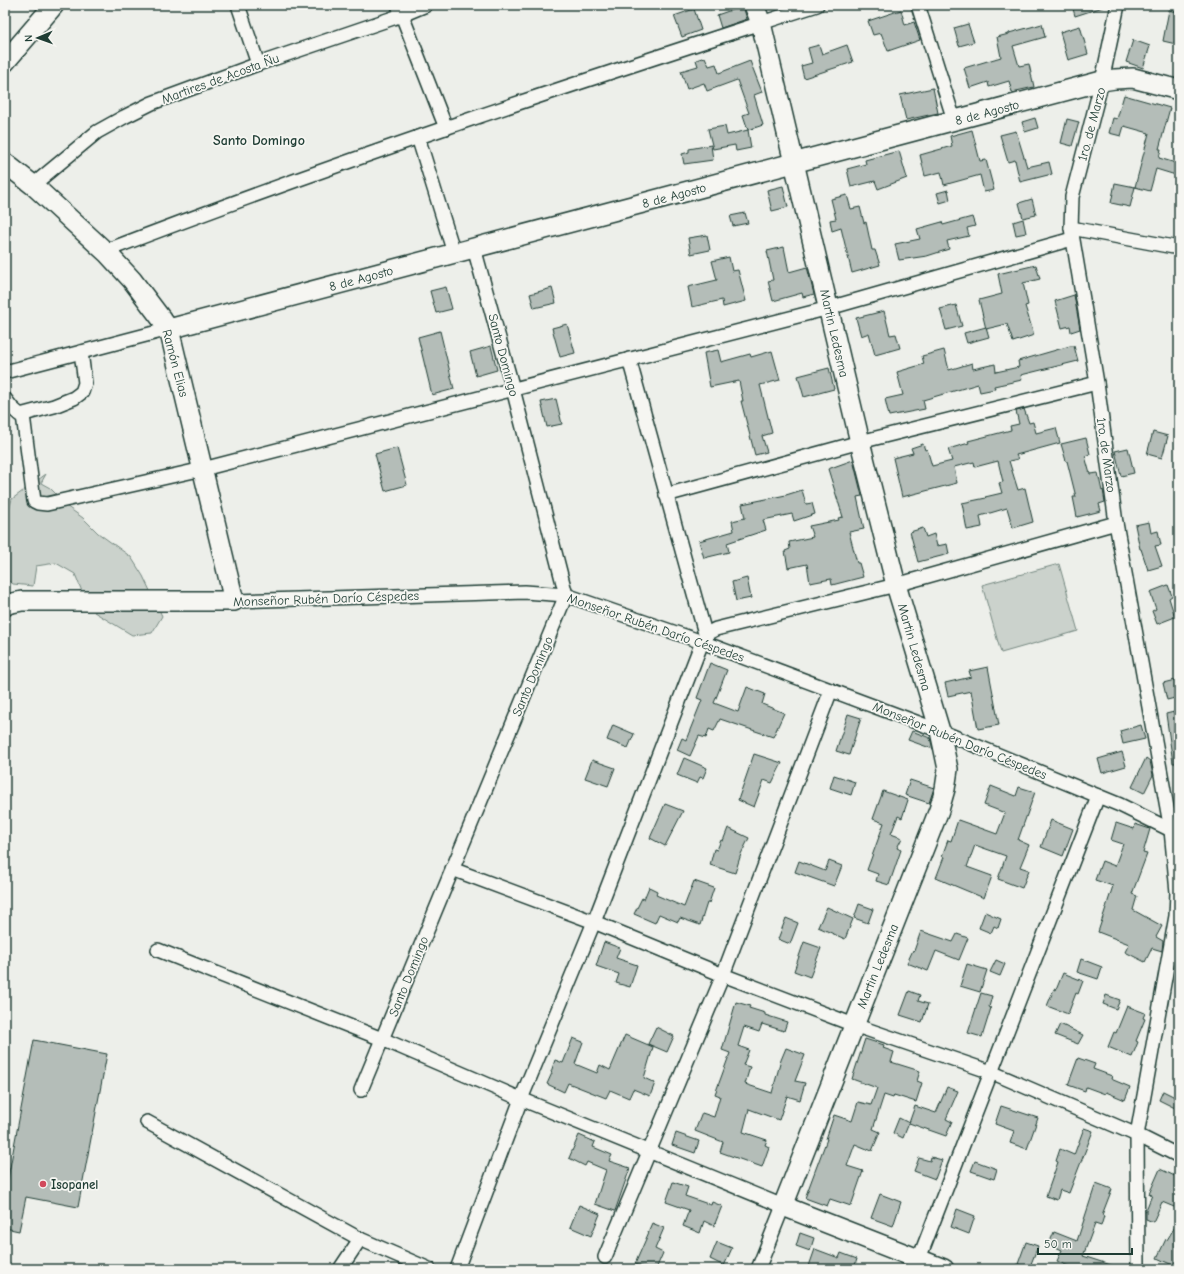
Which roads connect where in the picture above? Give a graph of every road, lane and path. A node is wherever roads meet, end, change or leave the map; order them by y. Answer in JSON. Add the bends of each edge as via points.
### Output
{"nodes":[{"id":1,"x":54,"y":5,"type":"edge"},
{"id":2,"x":238,"y":5,"type":"edge"},
{"id":3,"x":426,"y":5,"type":"edge"},
{"id":4,"x":754,"y":5,"type":"edge"},
{"id":5,"x":817,"y":5,"type":"edge"},
{"id":6,"x":918,"y":5,"type":"edge"},
{"id":7,"x":1118,"y":5,"type":"edge"},
{"id":8,"x":400,"y":10,"type":"edge"},
{"id":9,"x":761,"y":23,"type":"junction"},
{"id":10,"x":5,"y":62,"type":"edge"},
{"id":11,"x":258,"y":64,"type":"junction"},
{"id":12,"x":1102,"y":81,"type":"junction"},
{"id":13,"x":1179,"y":90,"type":"edge"},
{"id":14,"x":954,"y":120,"type":"junction"},
{"id":15,"x":446,"y":128,"type":"junction"},
{"id":16,"x":418,"y":137,"type":"junction"},
{"id":17,"x":795,"y":162,"type":"junction"},
{"id":18,"x":5,"y":163,"type":"edge"},
{"id":19,"x":33,"y":185,"type":"junction"},
{"id":20,"x":1072,"y":233,"type":"junction"},
{"id":21,"x":474,"y":248,"type":"junction"},
{"id":22,"x":1179,"y":248,"type":"edge"},
{"id":23,"x":105,"y":251,"type":"junction"},
{"id":24,"x":454,"y":254,"type":"junction"},
{"id":25,"x":829,"y":308,"type":"junction"},
{"id":26,"x":170,"y":329,"type":"junction"},
{"id":27,"x":81,"y":352,"type":"junction"},
{"id":28,"x":629,"y":359,"type":"junction"},
{"id":29,"x":5,"y":372,"type":"edge"},
{"id":30,"x":1097,"y":383,"type":"junction"},
{"id":31,"x":513,"y":389,"type":"junction"},
{"id":32,"x":5,"y":399,"type":"edge"},
{"id":33,"x":23,"y":414,"type":"junction"},
{"id":34,"x":860,"y":442,"type":"junction"},
{"id":35,"x":202,"y":470,"type":"junction"},
{"id":36,"x":666,"y":495,"type":"junction"},
{"id":37,"x":1116,"y":523,"type":"junction"},
{"id":38,"x":896,"y":585,"type":"junction"},
{"id":39,"x":566,"y":595,"type":"junction"},
{"id":40,"x":234,"y":601,"type":"junction"},
{"id":41,"x":5,"y":606,"type":"edge"},
{"id":42,"x":704,"y":640,"type":"junction"},
{"id":43,"x":831,"y":690,"type":"junction"},
{"id":44,"x":940,"y":731,"type":"junction"},
{"id":45,"x":1098,"y":796,"type":"junction"},
{"id":46,"x":1175,"y":831,"type":"edge"},
{"id":47,"x":452,"y":870,"type":"junction"},
{"id":48,"x":594,"y":922,"type":"junction"},
{"id":49,"x":158,"y":950,"type":"dead end"},
{"id":50,"x":723,"y":975,"type":"junction"},
{"id":51,"x":854,"y":1024,"type":"junction"},
{"id":52,"x":382,"y":1038,"type":"junction"},
{"id":53,"x":991,"y":1072,"type":"junction"},
{"id":54,"x":361,"y":1090,"type":"dead end"},
{"id":55,"x":521,"y":1099,"type":"junction"},
{"id":56,"x":147,"y":1122,"type":"dead end"},
{"id":57,"x":1137,"y":1135,"type":"junction"},
{"id":58,"x":650,"y":1152,"type":"junction"},
{"id":59,"x":1179,"y":1156,"type":"edge"},
{"id":60,"x":783,"y":1206,"type":"junction"},
{"id":61,"x":360,"y":1239,"type":"junction"},
{"id":62,"x":605,"y":1257,"type":"dead end"},
{"id":63,"x":917,"y":1264,"type":"edge"},
{"id":64,"x":340,"y":1269,"type":"edge"},
{"id":65,"x":429,"y":1269,"type":"edge"},
{"id":66,"x":457,"y":1269,"type":"edge"},
{"id":67,"x":758,"y":1269,"type":"edge"},
{"id":68,"x":944,"y":1269,"type":"edge"},
{"id":69,"x":1138,"y":1269,"type":"edge"}],
"edges":[{"from":1,"to":10,"type":"street"},
{"from":2,"to":11,"type":"street"},
{"from":3,"to":8,"type":"street","name":"Martires de Acosta Ñu"},
{"from":4,"to":9,"type":"street","name":"Martin Ledesma"},
{"from":5,"to":9,"type":"street"},
{"from":6,"to":14,"type":"street"},
{"from":7,"to":12,"type":"street","name":"1ro. de Marzo"},
{"from":8,"to":11,"type":"street","name":"Martires de Acosta Ñu"},
{"from":8,"to":15,"type":"street"},
{"from":9,"to":15,"type":"street"},
{"from":9,"to":17,"type":"street","name":"Martin Ledesma"},
{"from":11,"to":19,"type":"street","name":"Martires de Acosta Ñu","via":[[152,103],[124,117],[97,132]]},
{"from":12,"to":13,"type":"street","name":"8 de Agosto","via":[[1133,78]]},
{"from":12,"to":14,"type":"street","name":"8 de Agosto"},
{"from":12,"to":20,"type":"street","name":"1ro. de Marzo","via":[[1072,197]]},
{"from":14,"to":17,"type":"street","name":"8 de Agosto"},
{"from":15,"to":16,"type":"street"},
{"from":16,"to":23,"type":"street","via":[[216,208]]},
{"from":16,"to":24,"type":"street"},
{"from":17,"to":21,"type":"street","name":"8 de Agosto"},
{"from":17,"to":25,"type":"street","name":"Martin Ledesma"},
{"from":18,"to":19,"type":"street","name":"Ramón Elias"},
{"from":19,"to":23,"type":"street","name":"Ramón Elias"},
{"from":20,"to":22,"type":"street"},
{"from":20,"to":25,"type":"street"},
{"from":20,"to":30,"type":"street","name":"1ro. de Marzo"},
{"from":21,"to":24,"type":"street","name":"8 de Agosto"},
{"from":21,"to":31,"type":"street","name":"Santo Domingo"},
{"from":23,"to":26,"type":"street","name":"Ramón Elias","via":[[132,280]]},
{"from":24,"to":26,"type":"street","name":"8 de Agosto"},
{"from":25,"to":28,"type":"street"},
{"from":25,"to":34,"type":"street","name":"Martin Ledesma"},
{"from":26,"to":27,"type":"street"},
{"from":26,"to":35,"type":"street","name":"Ramón Elias"},
{"from":27,"to":29,"type":"street"},
{"from":27,"to":33,"type":"street","via":[[85,383],[82,392],[54,406]]},
{"from":28,"to":31,"type":"street"},
{"from":28,"to":36,"type":"street"},
{"from":30,"to":34,"type":"street"},
{"from":30,"to":37,"type":"street","name":"1ro. de Marzo"},
{"from":31,"to":35,"type":"street"},
{"from":31,"to":39,"type":"street","name":"Santo Domingo"},
{"from":32,"to":33,"type":"street","via":[[18,414]]},
{"from":33,"to":35,"type":"street","via":[[34,500],[38,503],[47,504]]},
{"from":34,"to":36,"type":"street"},
{"from":34,"to":38,"type":"street","name":"Martin Ledesma"},
{"from":35,"to":40,"type":"street","name":"Ramón Elias"},
{"from":36,"to":42,"type":"street"},
{"from":37,"to":38,"type":"street"},
{"from":37,"to":46,"type":"street","name":"1ro. de Marzo"},
{"from":38,"to":42,"type":"street","via":[[716,629],[708,633]]},
{"from":38,"to":44,"type":"street","name":"Martin Ledesma"},
{"from":39,"to":40,"type":"street","name":"Monseñor Rubén Darío Céspedes","via":[[525,592]]},
{"from":39,"to":42,"type":"street","name":"Monseñor Rubén Darío Céspedes"},
{"from":39,"to":47,"type":"street","name":"Santo Domingo"},
{"from":40,"to":41,"type":"street","name":"Monseñor Rubén Darío Céspedes","via":[[22,601]]},
{"from":42,"to":43,"type":"street","name":"Monseñor Rubén Darío Céspedes"},
{"from":42,"to":48,"type":"street"},
{"from":43,"to":44,"type":"street","name":"Monseñor Rubén Darío Céspedes"},
{"from":43,"to":50,"type":"street"},
{"from":44,"to":45,"type":"street","name":"Monseñor Rubén Darío Céspedes"},
{"from":44,"to":51,"type":"street","name":"Martin Ledesma","via":[[948,769],[945,790]]},
{"from":45,"to":46,"type":"street","name":"Monseñor Rubén Darío Céspedes"},
{"from":45,"to":53,"type":"street"},
{"from":46,"to":57,"type":"street","name":"1ro. de Marzo","via":[[1176,916]]},
{"from":47,"to":48,"type":"street"},
{"from":47,"to":52,"type":"street","name":"Santo Domingo"},
{"from":48,"to":50,"type":"street"},
{"from":48,"to":55,"type":"street"},
{"from":49,"to":52,"type":"street"},
{"from":50,"to":51,"type":"street"},
{"from":50,"to":58,"type":"street"},
{"from":51,"to":53,"type":"street"},
{"from":51,"to":60,"type":"street","name":"Martin Ledesma"},
{"from":52,"to":54,"type":"street","name":"Santo Domingo"},
{"from":52,"to":55,"type":"street"},
{"from":53,"to":57,"type":"street"},
{"from":53,"to":63,"type":"street"},
{"from":55,"to":58,"type":"street"},
{"from":55,"to":66,"type":"street"},
{"from":56,"to":61,"type":"street"},
{"from":57,"to":59,"type":"street"},
{"from":57,"to":69,"type":"street","name":"1ro. de Marzo"},
{"from":58,"to":60,"type":"street"},
{"from":58,"to":62,"type":"street"},
{"from":60,"to":63,"type":"street"},
{"from":60,"to":67,"type":"street","name":"Martin Ledesma"},
{"from":61,"to":64,"type":"street"},
{"from":61,"to":65,"type":"street"},
{"from":63,"to":68,"type":"street"}]}
